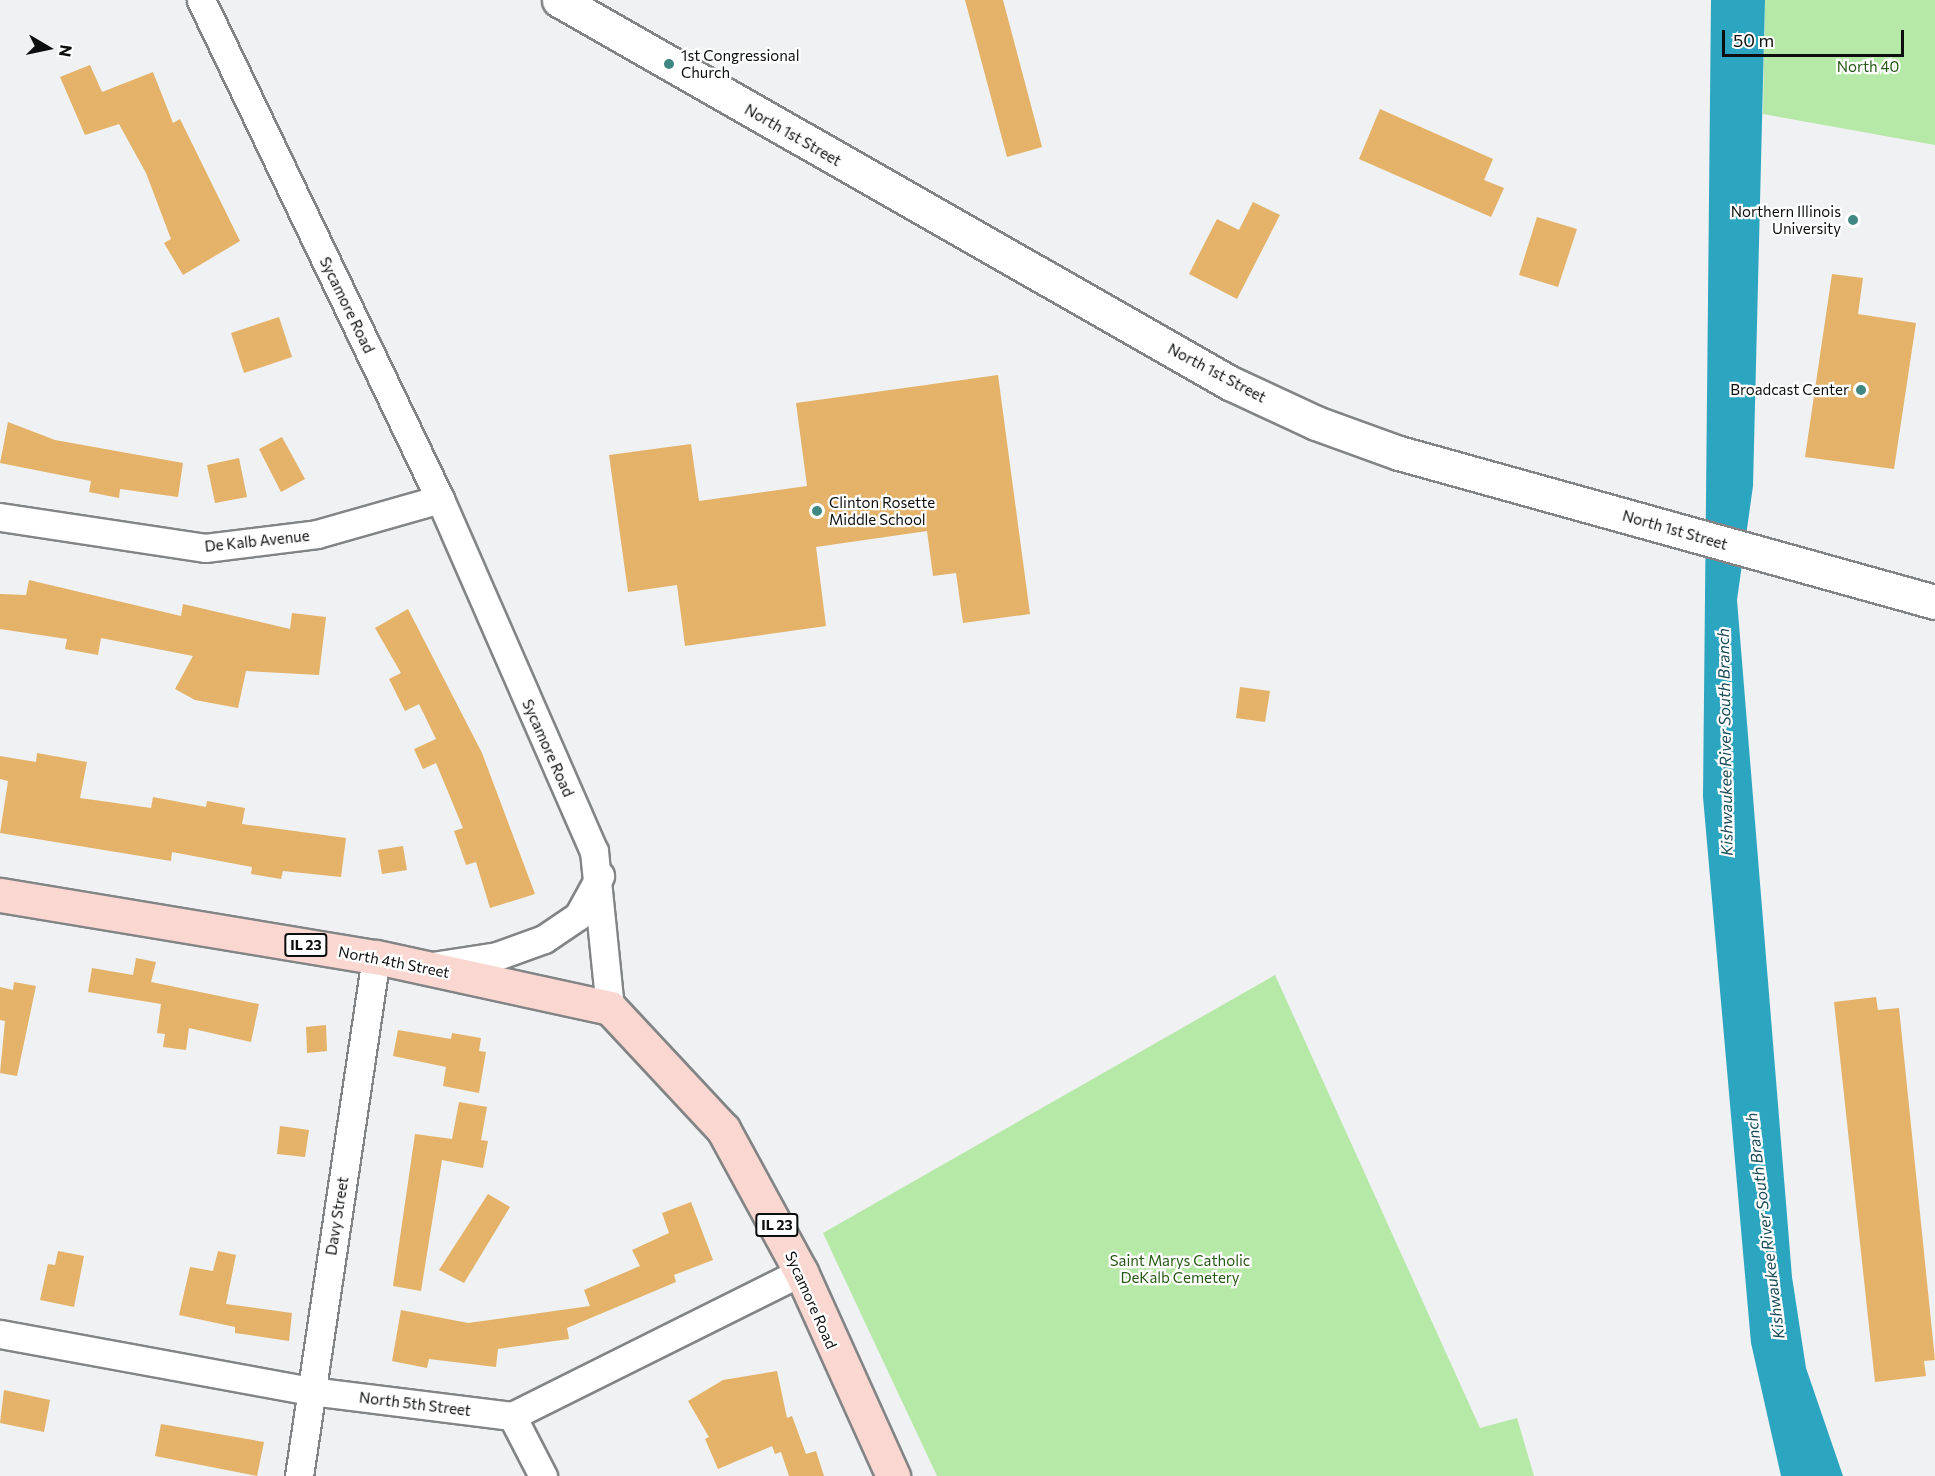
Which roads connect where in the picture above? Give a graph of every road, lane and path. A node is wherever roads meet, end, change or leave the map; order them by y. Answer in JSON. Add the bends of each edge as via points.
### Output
{"nodes":[{"id":1,"x":201,"y":0,"type":"edge"},
{"id":2,"x":559,"y":0,"type":"edge"},
{"id":3,"x":440,"y":499,"type":"junction"},
{"id":4,"x":0,"y":518,"type":"edge"},
{"id":5,"x":1935,"y":602,"type":"edge"},
{"id":6,"x":600,"y":876,"type":"junction"},
{"id":7,"x":0,"y":896,"type":"edge"},
{"id":8,"x":376,"y":957,"type":"junction"},
{"id":9,"x":423,"y":967,"type":"junction"},
{"id":10,"x":610,"y":1008,"type":"junction"},
{"id":11,"x":801,"y":1272,"type":"junction"},
{"id":12,"x":0,"y":1334,"type":"edge"},
{"id":13,"x":311,"y":1390,"type":"junction"},
{"id":14,"x":513,"y":1416,"type":"junction"},
{"id":15,"x":298,"y":1476,"type":"edge"},
{"id":16,"x":543,"y":1476,"type":"edge"},
{"id":17,"x":893,"y":1476,"type":"edge"}],
"edges":[{"from":1,"to":3,"type":"street","name":"Sycamore Road"},
{"from":2,"to":5,"type":"street","name":"North 1st Street","via":[[1230,383],[1399,453]]},
{"from":3,"to":4,"type":"street","name":"De Kalb Avenue","via":[[317,534],[205,548]]},
{"from":3,"to":6,"type":"street","name":"Sycamore Road","via":[[586,831]]},
{"from":6,"to":9,"type":"street","via":[[578,916],[544,939],[497,956]]},
{"from":6,"to":10,"type":"street","name":"Sycamore Road"},
{"from":7,"to":8,"type":"main road","name":"North 4th Street","number":"IL 23"},
{"from":8,"to":9,"type":"main road","name":"North 4th Street","number":"IL 23"},
{"from":8,"to":13,"type":"street","name":"Davy Street"},
{"from":9,"to":10,"type":"main road","name":"North 4th Street","number":"IL 23"},
{"from":10,"to":11,"type":"main road","name":"Sycamore Road","number":"IL 23","via":[[723,1129]]},
{"from":11,"to":14,"type":"street"},
{"from":11,"to":17,"type":"main road","name":"Sycamore Road","number":"IL 23"},
{"from":12,"to":13,"type":"street","name":"North 5th Street"},
{"from":13,"to":14,"type":"street","name":"North 5th Street"},
{"from":13,"to":15,"type":"street","name":"Davy Street"},
{"from":14,"to":16,"type":"street"}]}
